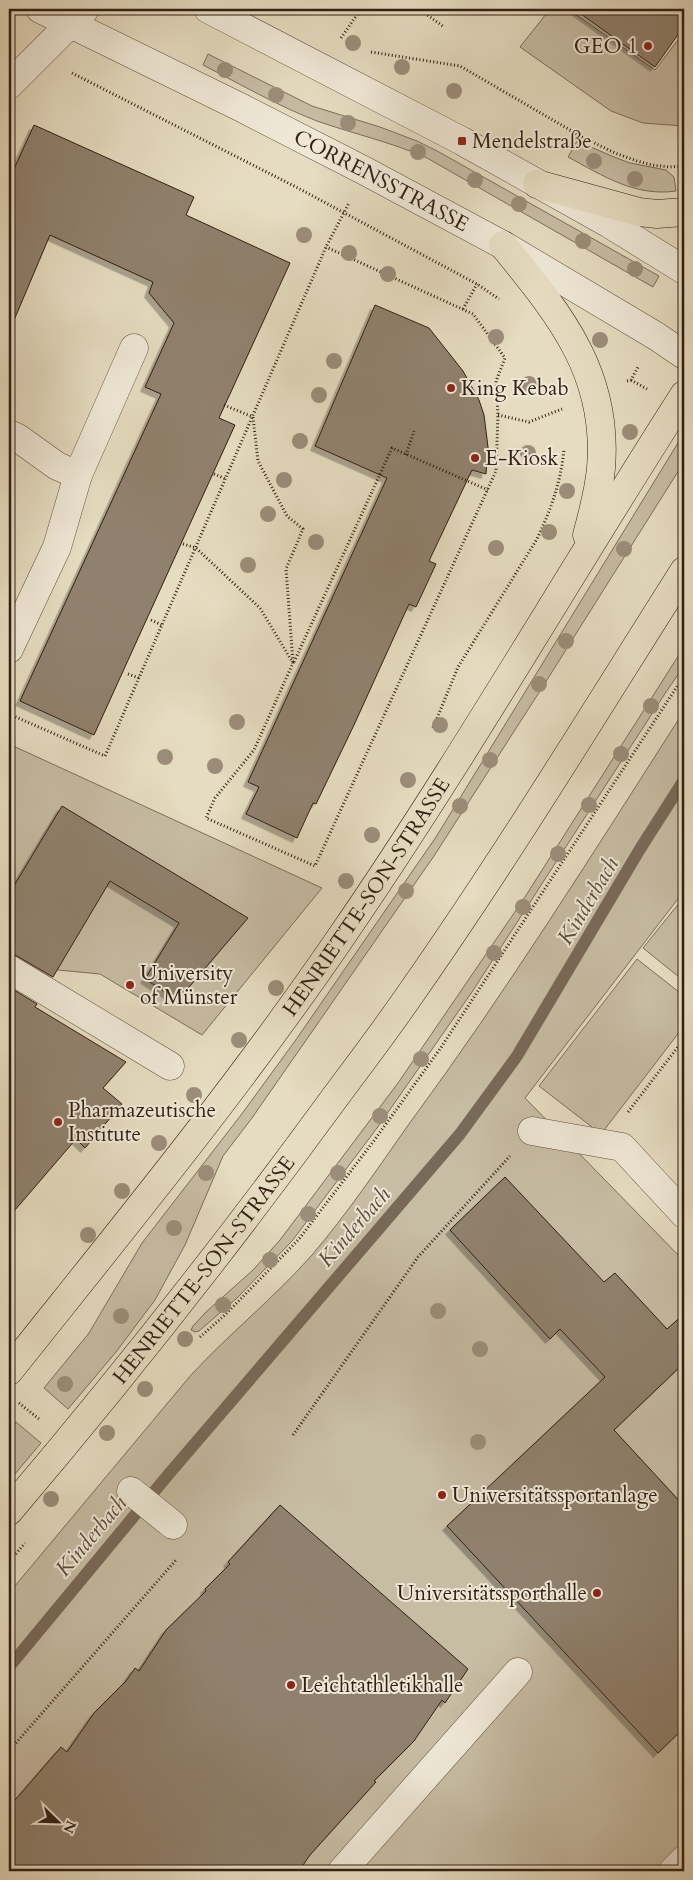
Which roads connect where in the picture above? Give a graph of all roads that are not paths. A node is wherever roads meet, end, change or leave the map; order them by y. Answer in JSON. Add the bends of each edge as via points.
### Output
{"nodes":[{"id":1,"x":40,"y":9,"type":"edge"},
{"id":2,"x":208,"y":9,"type":"edge"},
{"id":3,"x":78,"y":16,"type":"edge"},
{"id":4,"x":9,"y":85,"type":"edge"},
{"id":5,"x":537,"y":184,"type":"junction"},
{"id":6,"x":684,"y":212,"type":"edge"},
{"id":7,"x":503,"y":246,"type":"junction"},
{"id":8,"x":684,"y":270,"type":"edge"},
{"id":9,"x":134,"y":348,"type":"dead end"},
{"id":10,"x":684,"y":355,"type":"edge"},
{"id":11,"x":684,"y":395,"type":"edge"},
{"id":12,"x":9,"y":434,"type":"edge"},
{"id":13,"x":78,"y":475,"type":"junction"},
{"id":14,"x":580,"y":560,"type":"junction"},
{"id":15,"x":684,"y":571,"type":"edge"},
{"id":16,"x":684,"y":593,"type":"edge"},
{"id":17,"x":657,"y":613,"type":"junction"},
{"id":18,"x":9,"y":649,"type":"edge"},
{"id":19,"x":9,"y":969,"type":"edge"},
{"id":20,"x":170,"y":1066,"type":"dead end"},
{"id":21,"x":532,"y":1131,"type":"road end"},
{"id":22,"x":684,"y":1214,"type":"edge"},
{"id":23,"x":9,"y":1371,"type":"edge"},
{"id":24,"x":131,"y":1491,"type":"dead end"},
{"id":25,"x":9,"y":1511,"type":"edge"},
{"id":26,"x":173,"y":1525,"type":"dead end"},
{"id":27,"x":518,"y":1672,"type":"dead end"},
{"id":28,"x":684,"y":1860,"type":"edge"},
{"id":29,"x":342,"y":1871,"type":"edge"},
{"id":30,"x":673,"y":1871,"type":"edge"}],
"edges":[{"from":1,"to":3,"type":"street","name":"CORRENSSTRASSE"},
{"from":2,"to":5,"type":"street"},
{"from":3,"to":4,"type":"street"},
{"from":3,"to":7,"type":"street","name":"CORRENSSTRASSE","via":[[240,107]]},
{"from":5,"to":6,"type":"main road","via":[[639,212]]},
{"from":5,"to":8,"type":"street"},
{"from":7,"to":10,"type":"street","name":"CORRENSSTRASSE"},
{"from":7,"to":14,"type":"main road","via":[[568,330],[580,351],[596,396],[602,443],[601,468],[597,497]]},
{"from":9,"to":13,"type":"street"},
{"from":11,"to":14,"type":"main road","name":"HENRIETTE-SON-STRASSE"},
{"from":12,"to":13,"type":"street","via":[[57,466]]},
{"from":13,"to":18,"type":"street","via":[[56,546]]},
{"from":14,"to":23,"type":"main road","name":"HENRIETTE-SON-STRASSE","via":[[406,840],[292,1008],[219,1107]]},
{"from":15,"to":17,"type":"main road","name":"HENRIETTE-SON-STRASSE"},
{"from":16,"to":17,"type":"street"},
{"from":17,"to":25,"type":"main road","name":"HENRIETTE-SON-STRASSE","via":[[542,797],[408,997],[286,1166],[179,1304]]},
{"from":19,"to":20,"type":"street"},
{"from":21,"to":22,"type":"street","via":[[622,1147]]},
{"from":24,"to":26,"type":"street"},
{"from":27,"to":29,"type":"street"},
{"from":28,"to":30,"type":"street"}]}
